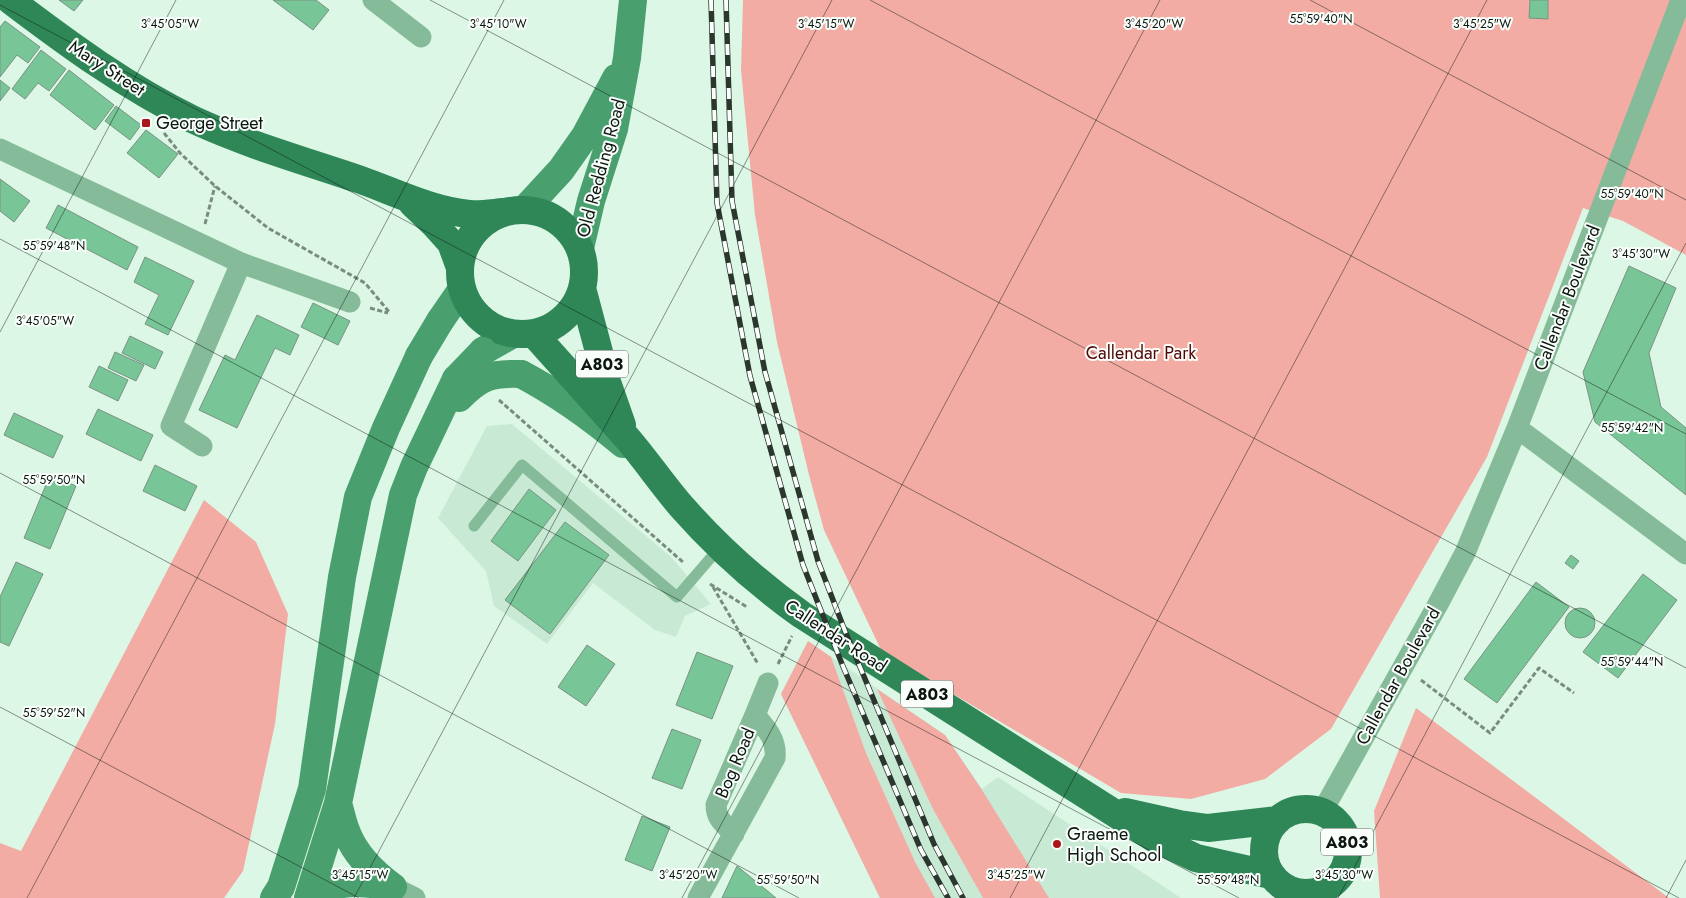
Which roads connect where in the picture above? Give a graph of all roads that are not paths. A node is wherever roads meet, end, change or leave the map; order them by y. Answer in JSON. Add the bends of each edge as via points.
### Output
{"nodes":[{"id":1,"x":10,"y":0,"type":"edge"},
{"id":2,"x":373,"y":0,"type":"edge"},
{"id":3,"x":633,"y":0,"type":"edge"},
{"id":4,"x":1681,"y":0,"type":"edge"},
{"id":5,"x":0,"y":12,"type":"edge"},
{"id":6,"x":422,"y":37,"type":"dead end"},
{"id":7,"x":627,"y":58,"type":"junction"},
{"id":8,"x":0,"y":148,"type":"edge"},
{"id":9,"x":407,"y":199,"type":"junction"},
{"id":10,"x":514,"y":210,"type":"junction"},
{"id":11,"x":580,"y":248,"type":"junction"},
{"id":12,"x":241,"y":263,"type":"junction"},
{"id":13,"x":460,"y":277,"type":"junction"},
{"id":14,"x":582,"y":288,"type":"junction"},
{"id":15,"x":350,"y":302,"type":"dead end"},
{"id":16,"x":523,"y":333,"type":"junction"},
{"id":17,"x":458,"y":388,"type":"junction"},
{"id":18,"x":1517,"y":428,"type":"junction"},
{"id":19,"x":628,"y":439,"type":"junction"},
{"id":20,"x":202,"y":446,"type":"dead end"},
{"id":21,"x":651,"y":468,"type":"junction"},
{"id":22,"x":474,"y":526,"type":"dead end"},
{"id":23,"x":720,"y":547,"type":"junction"},
{"id":24,"x":1686,"y":554,"type":"edge"},
{"id":25,"x":768,"y":683,"type":"road end"},
{"id":26,"x":755,"y":715,"type":"junction"},
{"id":27,"x":338,"y":803,"type":"junction"},
{"id":28,"x":1104,"y":807,"type":"junction"},
{"id":29,"x":1322,"y":812,"type":"junction"},
{"id":30,"x":1278,"y":820,"type":"junction"},
{"id":31,"x":734,"y":834,"type":"junction"},
{"id":32,"x":1284,"y":887,"type":"edge"},
{"id":33,"x":1339,"y":889,"type":"edge"},
{"id":34,"x":404,"y":893,"type":"edge"},
{"id":35,"x":274,"y":898,"type":"edge"},
{"id":36,"x":309,"y":898,"type":"edge"},
{"id":37,"x":698,"y":898,"type":"edge"}],
"edges":[{"from":1,"to":5,"type":"street"},
{"from":1,"to":9,"type":"main road","name":"Mary Street","number":"A803","via":[[116,75],[193,120]]},
{"from":2,"to":6,"type":"street"},
{"from":3,"to":7,"type":"main road","name":"Old Redding Road"},
{"from":4,"to":18,"type":"street","name":"Callendar Boulevard"},
{"from":7,"to":10,"type":"main road","name":"Old Redding Road","via":[[585,136],[561,170]]},
{"from":7,"to":11,"type":"main road","name":"Old Redding Road","via":[[614,129]]},
{"from":8,"to":12,"type":"street"},
{"from":9,"to":10,"type":"main road","name":"Mary Street","number":"A803","via":[[471,214]]},
{"from":9,"to":13,"type":"main road","name":"Mary Street","number":"A803","via":[[451,243]]},
{"from":10,"to":11,"type":"main road","number":"A803","via":[[546,214],[560,222]]},
{"from":10,"to":13,"type":"main road","via":[[486,220],[475,230],[465,245]]},
{"from":11,"to":14,"type":"main road","number":"A803","via":[[584,268]]},
{"from":12,"to":15,"type":"street"},
{"from":12,"to":20,"type":"street","via":[[171,426]]},
{"from":13,"to":16,"type":"main road","number":"A803","via":[[470,308],[481,319],[495,328]]},
{"from":13,"to":35,"type":"main road","bridge":true,"via":[[440,321],[419,356],[358,497],[342,577],[312,789],[281,887]]},
{"from":14,"to":16,"type":"main road","number":"A803","via":[[576,303],[563,318],[546,329]]},
{"from":14,"to":19,"type":"main road","name":"Callendar Road","number":"A803","via":[[607,382]]},
{"from":16,"to":17,"type":"main road","bridge":true,"via":[[483,352]]},
{"from":16,"to":19,"type":"main road","name":"Callendar Road","number":"A803"},
{"from":17,"to":21,"type":"main road","bridge":true,"via":[[500,373],[521,374],[574,406]]},
{"from":17,"to":27,"type":"main road","via":[[414,468],[403,495]]},
{"from":18,"to":24,"type":"street"},
{"from":18,"to":29,"type":"street","name":"Callendar Boulevard","via":[[1465,553]]},
{"from":19,"to":21,"type":"main road","name":"Callendar Road","number":"A803"},
{"from":21,"to":23,"type":"main road","name":"Callendar Road","number":"A803"},
{"from":22,"to":23,"type":"lane","via":[[522,465],[678,597]]},
{"from":23,"to":28,"type":"main road","name":"Callendar Road","number":"A803","via":[[752,578],[802,615]]},
{"from":25,"to":26,"type":"street","name":"Bog Road"},
{"from":26,"to":31,"type":"street","name":"Bog Road","via":[[716,805],[716,813]]},
{"from":26,"to":31,"type":"street","name":"Bog Road","via":[[773,738],[775,758]]},
{"from":27,"to":34,"type":"main road","via":[[347,835],[359,855],[373,872]]},
{"from":27,"to":36,"type":"main road"},
{"from":28,"to":30,"type":"main road","name":"Callendar Road","number":"A803","via":[[1208,828]]},
{"from":28,"to":32,"type":"main road","name":"Callendar Road","number":"A803","via":[[1152,837],[1196,858]]},
{"from":29,"to":30,"type":"main road","number":"A803","via":[[1299,810]]},
{"from":29,"to":33,"type":"main road","number":"A803","via":[[1340,827],[1348,848]]},
{"from":30,"to":32,"type":"main road","via":[[1265,840],[1264,852],[1266,864]]},
{"from":31,"to":37,"type":"street","name":"Bog Road"},
{"from":32,"to":33,"type":"main road","number":"A803","via":[[1299,893]]},
{"from":34,"to":36,"type":"main road","via":[[353,882],[331,887]]}]}
